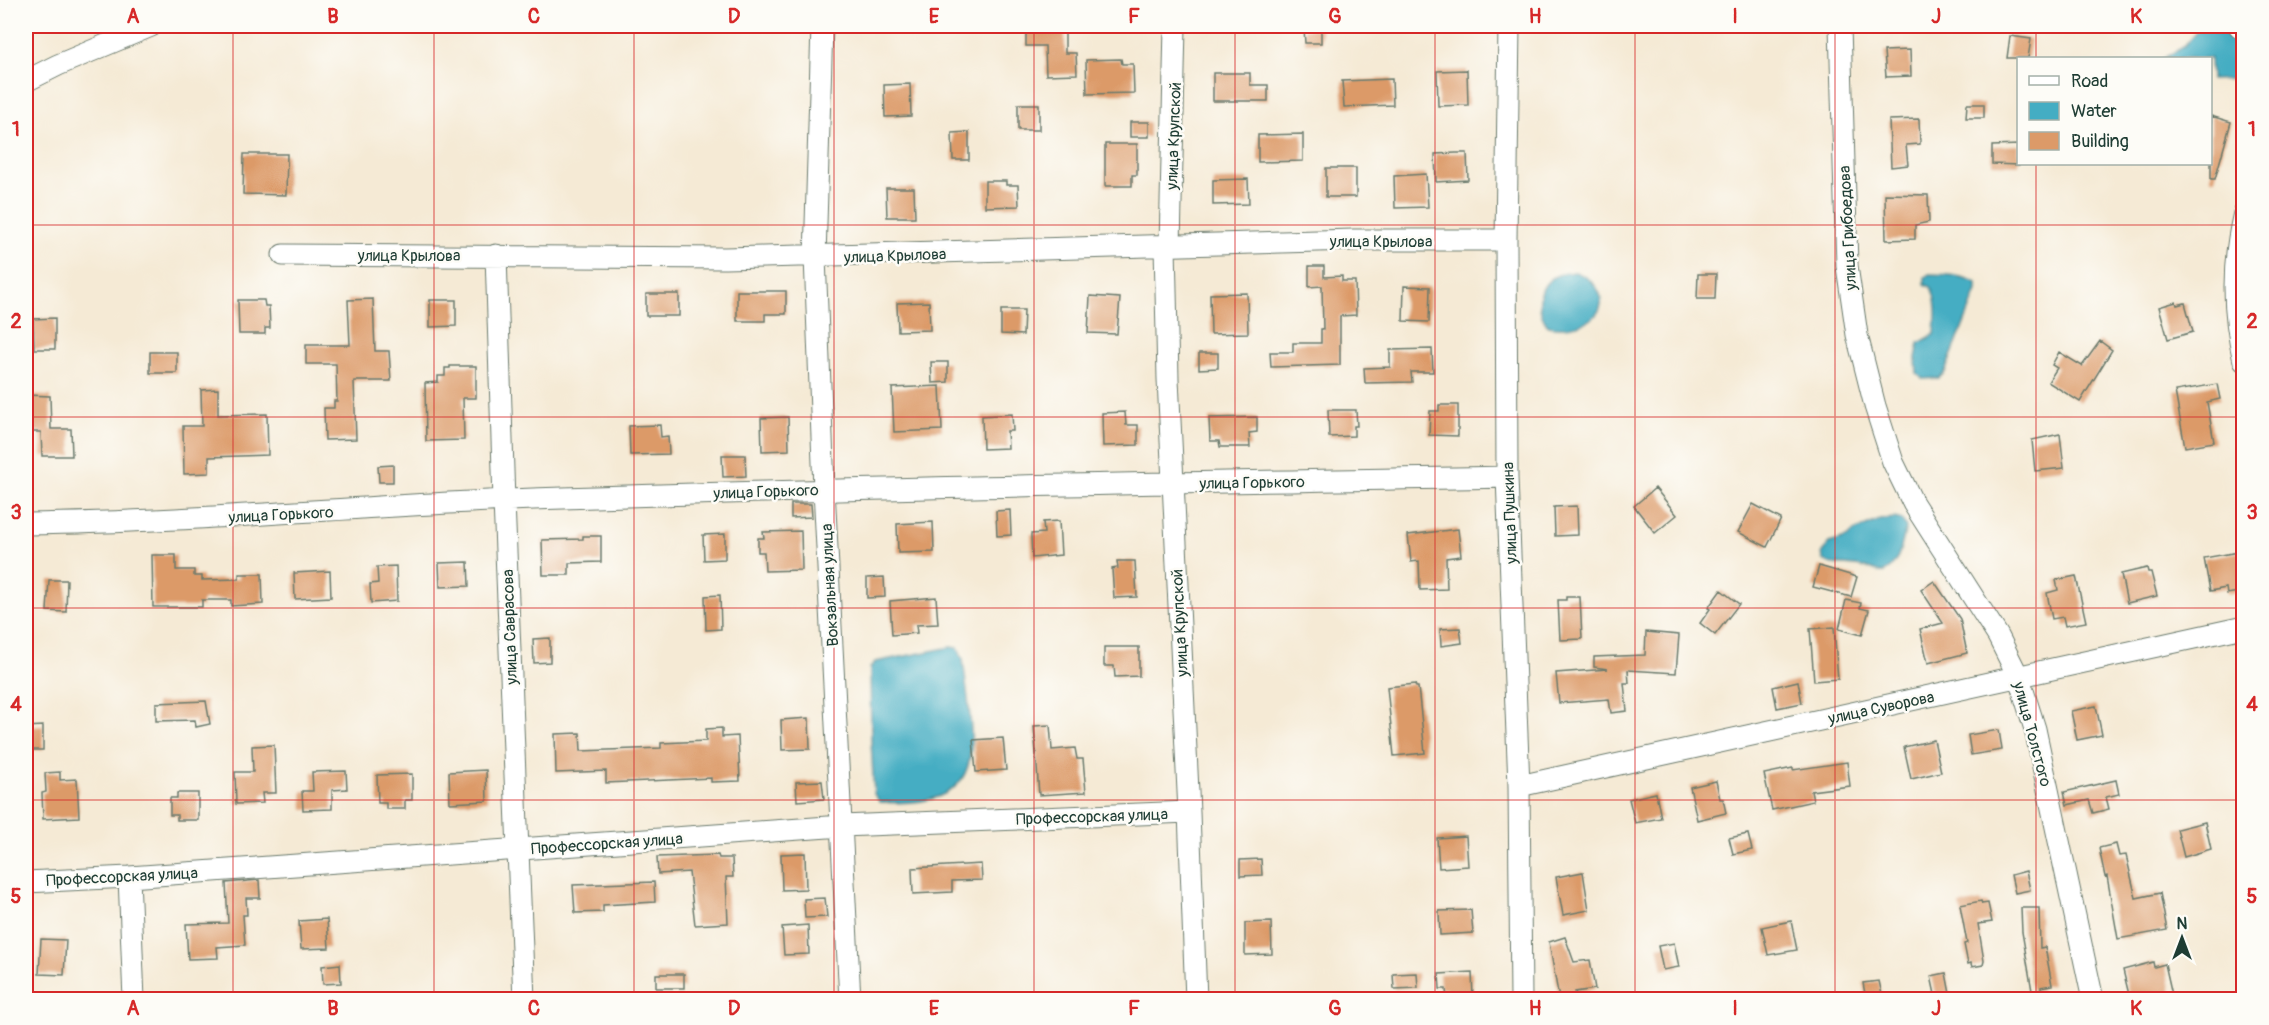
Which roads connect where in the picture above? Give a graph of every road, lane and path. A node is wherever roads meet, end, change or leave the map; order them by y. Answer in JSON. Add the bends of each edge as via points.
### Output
{"nodes":[{"id":1,"x":151,"y":26,"type":"edge"},
{"id":2,"x":822,"y":26,"type":"edge"},
{"id":3,"x":1175,"y":26,"type":"edge"},
{"id":4,"x":1509,"y":26,"type":"edge"},
{"id":5,"x":1840,"y":26,"type":"edge"},
{"id":6,"x":2239,"y":26,"type":"edge"},
{"id":7,"x":2244,"y":30,"type":"edge"},
{"id":8,"x":26,"y":81,"type":"edge"},
{"id":9,"x":2244,"y":213,"type":"edge"},
{"id":10,"x":1506,"y":240,"type":"junction"},
{"id":11,"x":1168,"y":246,"type":"junction"},
{"id":12,"x":283,"y":255,"type":"dead end"},
{"id":13,"x":496,"y":255,"type":"junction"},
{"id":14,"x":815,"y":257,"type":"junction"},
{"id":15,"x":2244,"y":361,"type":"edge"},
{"id":16,"x":1893,"y":462,"type":"joint"},
{"id":17,"x":1507,"y":477,"type":"junction"},
{"id":18,"x":1172,"y":483,"type":"junction"},
{"id":19,"x":824,"y":489,"type":"junction"},
{"id":20,"x":504,"y":501,"type":"junction"},
{"id":21,"x":26,"y":524,"type":"edge"},
{"id":22,"x":2244,"y":627,"type":"edge"},
{"id":23,"x":2019,"y":678,"type":"junction"},
{"id":24,"x":1519,"y":786,"type":"junction"},
{"id":25,"x":1189,"y":812,"type":"junction"},
{"id":26,"x":842,"y":826,"type":"junction"},
{"id":27,"x":518,"y":849,"type":"junction"},
{"id":28,"x":129,"y":877,"type":"junction"},
{"id":29,"x":26,"y":882,"type":"edge"},
{"id":30,"x":134,"y":999,"type":"edge"},
{"id":31,"x":524,"y":999,"type":"edge"},
{"id":32,"x":850,"y":999,"type":"edge"},
{"id":33,"x":1196,"y":999,"type":"edge"},
{"id":34,"x":1521,"y":999,"type":"edge"},
{"id":35,"x":2093,"y":999,"type":"edge"}],
"edges":[{"from":1,"to":8,"type":"street"},
{"from":2,"to":14,"type":"street","name":"Вокзальная улица"},
{"from":3,"to":11,"type":"street","name":"улица Крупской"},
{"from":4,"to":10,"type":"street","name":"улица Пушкина"},
{"from":5,"to":16,"type":"street","name":"улица Грибоедова","via":[[1847,266],[1857,335]]},
{"from":6,"to":7,"type":"street"},
{"from":9,"to":15,"type":"street","via":[[2235,272]]},
{"from":10,"to":11,"type":"street","name":"улица Крылова"},
{"from":10,"to":17,"type":"street","name":"улица Пушкина"},
{"from":11,"to":14,"type":"street","name":"улица Крылова"},
{"from":11,"to":18,"type":"street","name":"улица Крупской"},
{"from":12,"to":13,"type":"street","name":"улица Крылова"},
{"from":13,"to":14,"type":"street","name":"улица Крылова"},
{"from":13,"to":20,"type":"street","name":"улица Саврасова"},
{"from":14,"to":19,"type":"street","name":"Вокзальная улица"},
{"from":16,"to":23,"type":"street","name":"улица Толстого","via":[[1913,503],[1998,636]]},
{"from":17,"to":18,"type":"street","name":"улица Горького"},
{"from":17,"to":24,"type":"street","name":"улица Пушкина"},
{"from":18,"to":19,"type":"street","name":"улица Горького"},
{"from":18,"to":25,"type":"street","name":"улица Крупской"},
{"from":19,"to":20,"type":"street","name":"улица Горького"},
{"from":19,"to":26,"type":"street","name":"Вокзальная улица"},
{"from":20,"to":21,"type":"street","name":"улица Горького","via":[[113,523]]},
{"from":20,"to":27,"type":"street","name":"улица Саврасова"},
{"from":22,"to":23,"type":"street","name":"улица Суворова"},
{"from":23,"to":24,"type":"street","name":"улица Суворова"},
{"from":23,"to":35,"type":"street","name":"улица Толстого","via":[[2035,729]]},
{"from":24,"to":34,"type":"street","name":"улица Пушкина"},
{"from":25,"to":26,"type":"street","name":"Профессорская улица"},
{"from":25,"to":33,"type":"street","name":"улица Крупской"},
{"from":26,"to":27,"type":"street","name":"Профессорская улица"},
{"from":26,"to":32,"type":"street","name":"Вокзальная улица"},
{"from":27,"to":28,"type":"street","name":"Профессорская улица"},
{"from":27,"to":31,"type":"street","name":"улица Саврасова"},
{"from":28,"to":29,"type":"street","name":"Профессорская улица"},
{"from":28,"to":30,"type":"street"}]}
